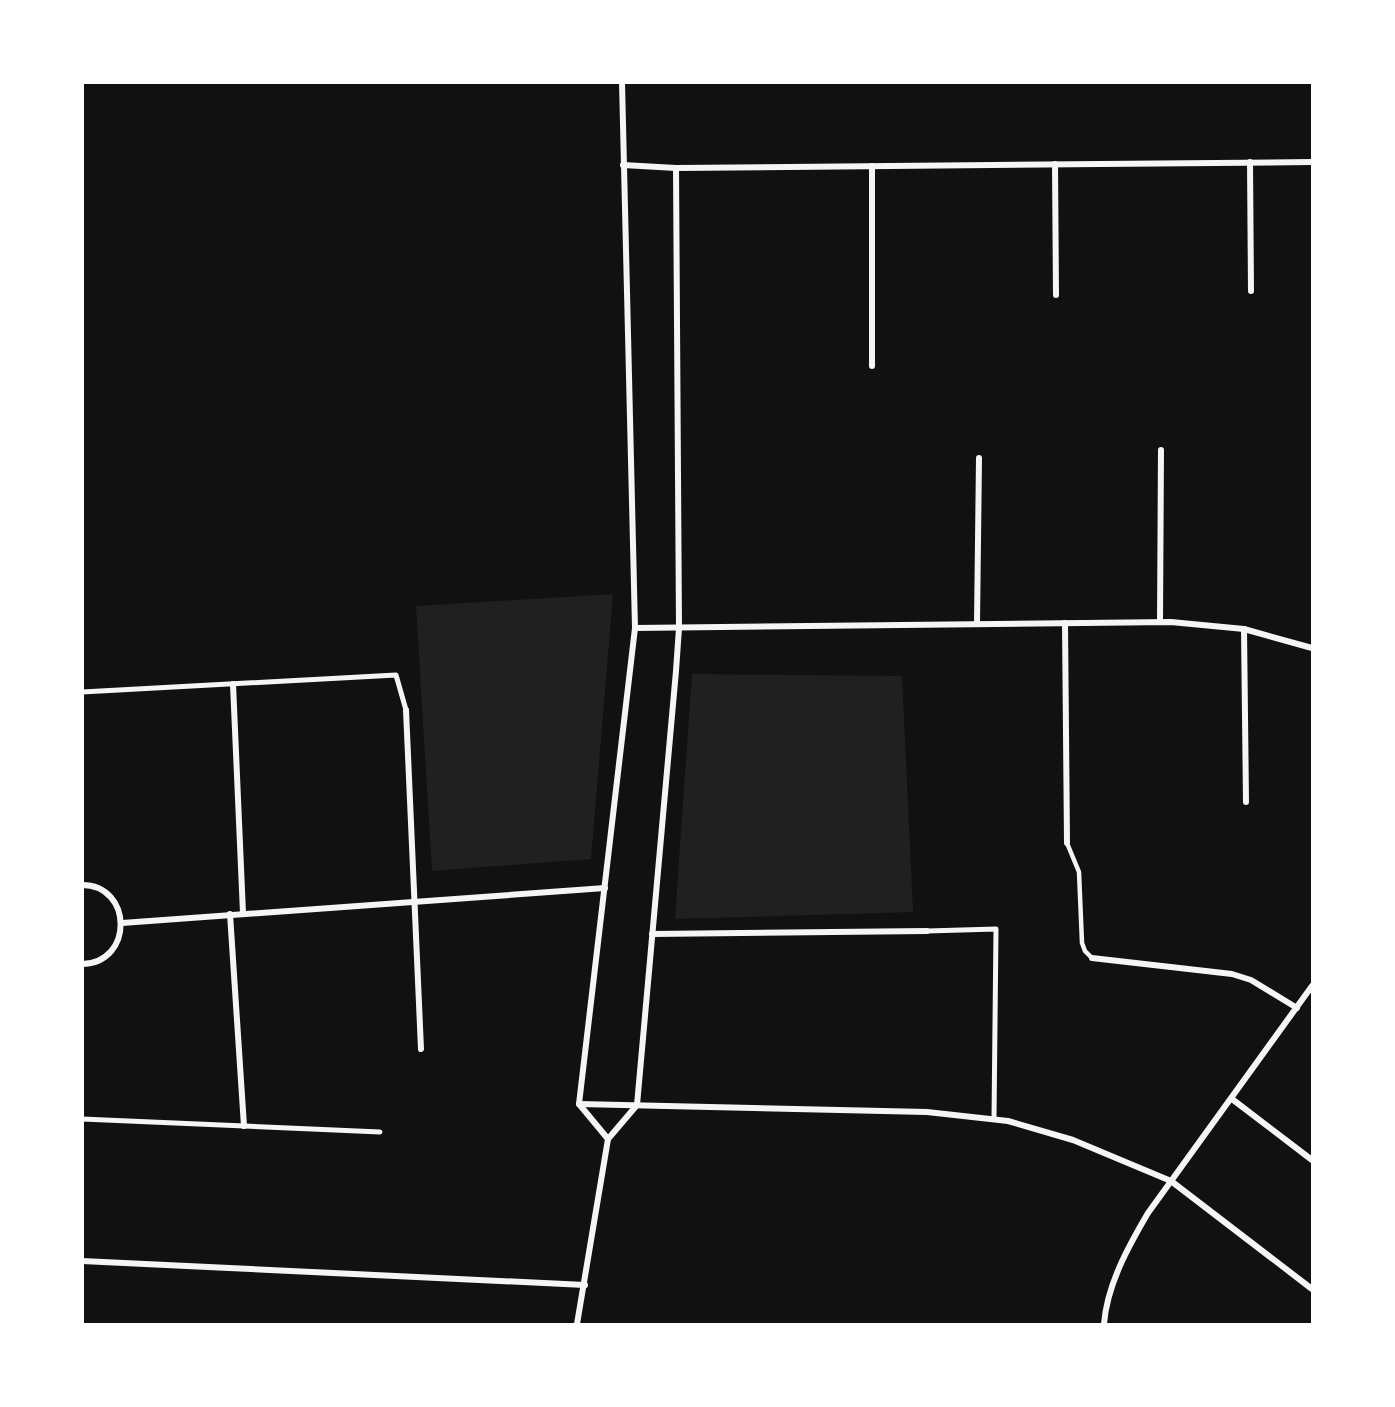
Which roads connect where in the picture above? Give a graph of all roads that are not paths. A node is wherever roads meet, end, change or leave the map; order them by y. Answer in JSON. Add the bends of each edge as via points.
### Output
{"nodes":[{"id":1,"x":622,"y":82,"type":"edge"},
{"id":2,"x":1250,"y":162,"type":"junction"},
{"id":3,"x":1312,"y":162,"type":"edge"},
{"id":4,"x":1055,"y":164,"type":"junction"},
{"id":5,"x":623,"y":165,"type":"junction"},
{"id":6,"x":872,"y":166,"type":"junction"},
{"id":7,"x":676,"y":168,"type":"junction"},
{"id":8,"x":1251,"y":291,"type":"dead end"},
{"id":9,"x":1056,"y":295,"type":"dead end"},
{"id":10,"x":872,"y":366,"type":"dead end"},
{"id":11,"x":1161,"y":450,"type":"dead end"},
{"id":12,"x":979,"y":458,"type":"dead end"},
{"id":13,"x":1160,"y":622,"type":"junction"},
{"id":14,"x":1065,"y":623,"type":"junction"},
{"id":15,"x":977,"y":624,"type":"junction"},
{"id":16,"x":635,"y":628,"type":"junction"},
{"id":17,"x":679,"y":628,"type":"junction"},
{"id":18,"x":1244,"y":629,"type":"junction"},
{"id":19,"x":1312,"y":648,"type":"edge"},
{"id":20,"x":233,"y":684,"type":"junction"},
{"id":21,"x":82,"y":692,"type":"edge"},
{"id":22,"x":406,"y":710,"type":"joint"},
{"id":23,"x":1246,"y":802,"type":"dead end"},
{"id":24,"x":1067,"y":843,"type":"joint"},
{"id":25,"x":82,"y":885,"type":"edge"},
{"id":26,"x":604,"y":888,"type":"junction"},
{"id":27,"x":414,"y":902,"type":"junction"},
{"id":28,"x":243,"y":913,"type":"junction"},
{"id":29,"x":230,"y":914,"type":"junction"},
{"id":30,"x":122,"y":923,"type":"junction"},
{"id":31,"x":927,"y":931,"type":"joint"},
{"id":32,"x":652,"y":934,"type":"junction"},
{"id":33,"x":1092,"y":958,"type":"joint"},
{"id":34,"x":82,"y":964,"type":"edge"},
{"id":35,"x":1312,"y":986,"type":"edge"},
{"id":36,"x":1297,"y":1008,"type":"junction"},
{"id":37,"x":421,"y":1049,"type":"dead end"},
{"id":38,"x":1232,"y":1099,"type":"junction"},
{"id":39,"x":579,"y":1104,"type":"junction"},
{"id":40,"x":637,"y":1105,"type":"junction"},
{"id":41,"x":82,"y":1119,"type":"edge"},
{"id":42,"x":994,"y":1119,"type":"junction"},
{"id":43,"x":244,"y":1126,"type":"junction"},
{"id":44,"x":380,"y":1132,"type":"dead end"},
{"id":45,"x":608,"y":1140,"type":"junction"},
{"id":46,"x":1312,"y":1160,"type":"edge"},
{"id":47,"x":1171,"y":1181,"type":"junction"},
{"id":48,"x":82,"y":1261,"type":"edge"},
{"id":49,"x":585,"y":1285,"type":"junction"},
{"id":50,"x":1312,"y":1289,"type":"edge"},
{"id":51,"x":577,"y":1324,"type":"edge"},
{"id":52,"x":1104,"y":1324,"type":"edge"}],
"edges":[{"from":1,"to":5,"type":"street"},
{"from":2,"to":3,"type":"street"},
{"from":2,"to":4,"type":"street"},
{"from":2,"to":8,"type":"street"},
{"from":4,"to":6,"type":"street"},
{"from":4,"to":9,"type":"street"},
{"from":5,"to":7,"type":"street"},
{"from":5,"to":16,"type":"street"},
{"from":6,"to":7,"type":"street"},
{"from":6,"to":10,"type":"street"},
{"from":7,"to":17,"type":"street"},
{"from":11,"to":13,"type":"street"},
{"from":12,"to":15,"type":"street"},
{"from":13,"to":14,"type":"street"},
{"from":13,"to":18,"type":"street"},
{"from":14,"to":15,"type":"street"},
{"from":14,"to":24,"type":"street"},
{"from":15,"to":17,"type":"street"},
{"from":16,"to":17,"type":"street"},
{"from":16,"to":26,"type":"street"},
{"from":17,"to":32,"type":"street"},
{"from":18,"to":19,"type":"street"},
{"from":18,"to":23,"type":"street"},
{"from":20,"to":21,"type":"street"},
{"from":20,"to":22,"type":"street","via":[[396,675]]},
{"from":20,"to":28,"type":"street"},
{"from":22,"to":27,"type":"street"},
{"from":24,"to":33,"type":"lane","via":[[1079,872],[1082,943]]},
{"from":25,"to":30,"type":"street","via":[[107,893],[115,902]]},
{"from":26,"to":27,"type":"street"},
{"from":26,"to":39,"type":"street"},
{"from":27,"to":28,"type":"street"},
{"from":27,"to":37,"type":"street"},
{"from":28,"to":29,"type":"street"},
{"from":29,"to":30,"type":"street"},
{"from":29,"to":43,"type":"street"},
{"from":30,"to":34,"type":"street","via":[[116,946],[108,955],[98,962]]},
{"from":31,"to":32,"type":"street"},
{"from":31,"to":42,"type":"street","via":[[996,929]]},
{"from":32,"to":40,"type":"street"},
{"from":33,"to":36,"type":"street","via":[[1232,974],[1251,980]]},
{"from":35,"to":36,"type":"street"},
{"from":36,"to":38,"type":"street"},
{"from":38,"to":46,"type":"street"},
{"from":38,"to":47,"type":"street"},
{"from":39,"to":40,"type":"street"},
{"from":39,"to":45,"type":"street"},
{"from":40,"to":42,"type":"street","via":[[927,1112]]},
{"from":40,"to":45,"type":"street"},
{"from":41,"to":43,"type":"street"},
{"from":42,"to":47,"type":"street","via":[[1073,1140]]},
{"from":43,"to":44,"type":"street"},
{"from":45,"to":49,"type":"street"},
{"from":47,"to":50,"type":"street"},
{"from":47,"to":52,"type":"street","via":[[1129,1246],[1105,1311]]},
{"from":48,"to":49,"type":"street"},
{"from":49,"to":51,"type":"street"}]}
